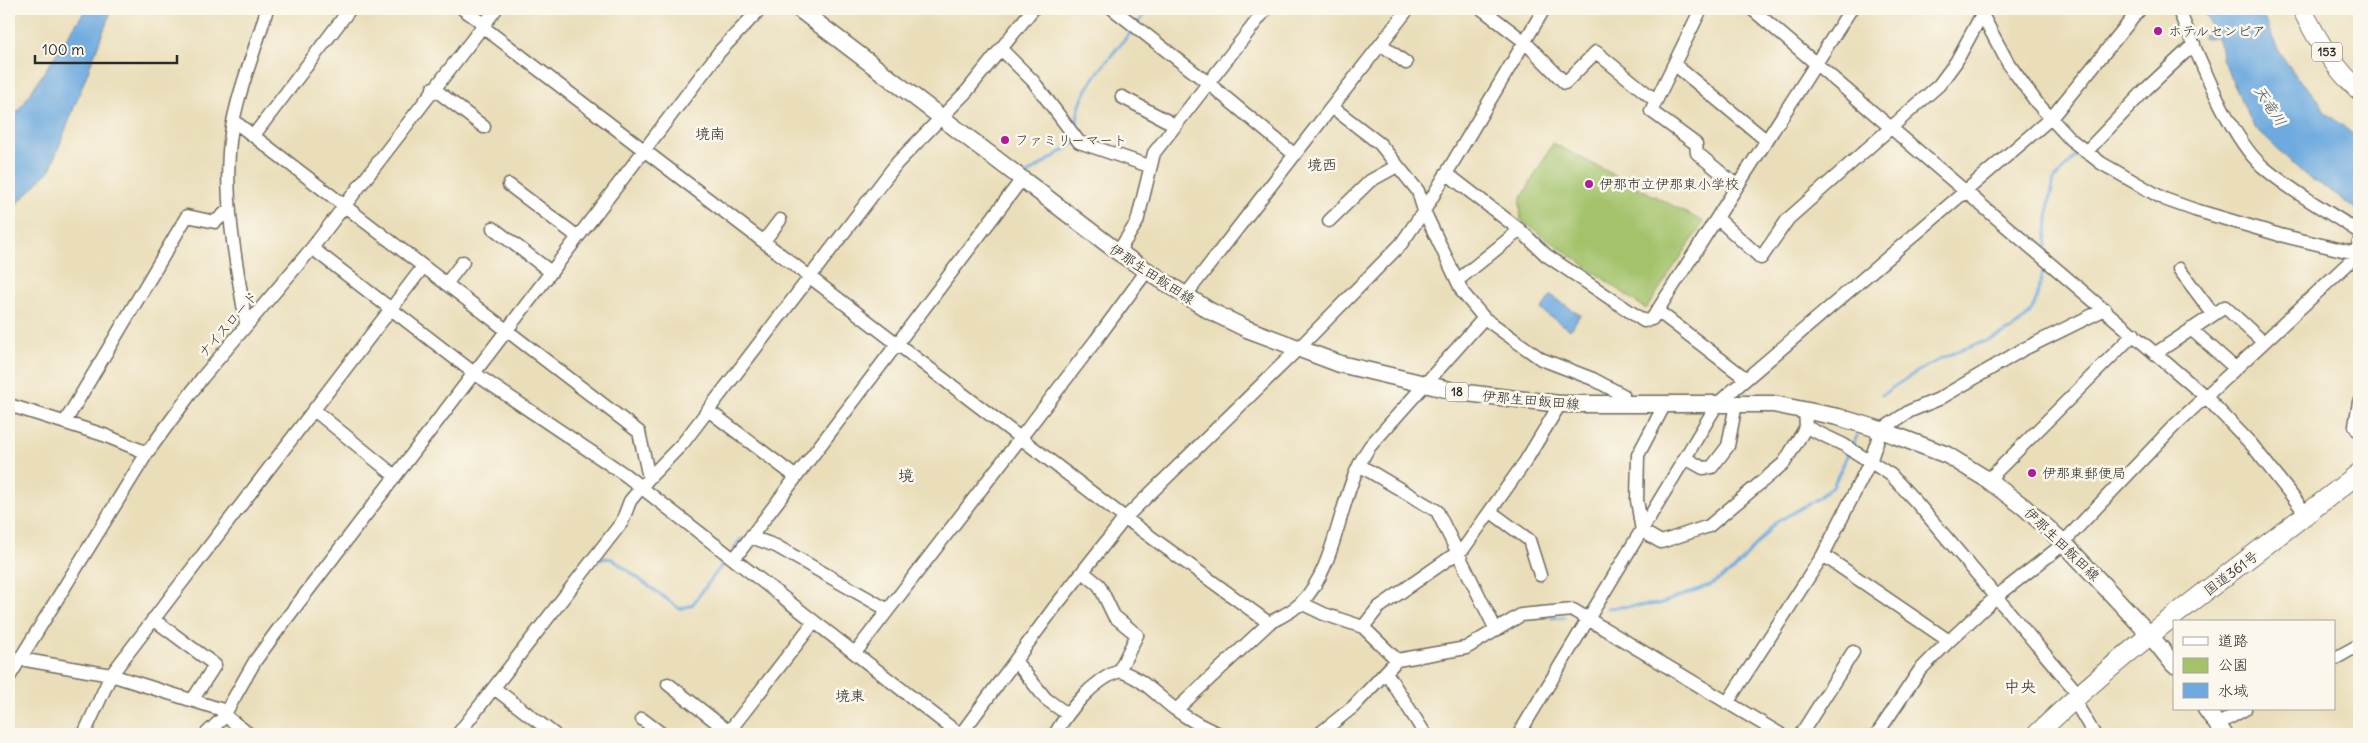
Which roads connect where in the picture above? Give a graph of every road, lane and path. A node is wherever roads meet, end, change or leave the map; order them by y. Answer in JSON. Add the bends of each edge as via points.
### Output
{"nodes":[{"id":1,"x":267,"y":9,"type":"edge"},
{"id":2,"x":350,"y":9,"type":"edge"},
{"id":3,"x":463,"y":9,"type":"edge"},
{"id":4,"x":496,"y":9,"type":"edge"},
{"id":5,"x":760,"y":9,"type":"edge"},
{"id":6,"x":799,"y":9,"type":"edge"},
{"id":7,"x":1033,"y":9,"type":"edge"},
{"id":8,"x":1113,"y":9,"type":"edge"},
{"id":9,"x":1266,"y":9,"type":"edge"},
{"id":10,"x":1408,"y":9,"type":"edge"},
{"id":11,"x":1482,"y":9,"type":"edge"},
{"id":12,"x":1544,"y":9,"type":"edge"},
{"id":13,"x":1701,"y":9,"type":"edge"},
{"id":14,"x":1752,"y":9,"type":"edge"},
{"id":15,"x":1851,"y":9,"type":"edge"},
{"id":16,"x":2140,"y":9,"type":"edge"},
{"id":17,"x":2178,"y":9,"type":"edge"},
{"id":18,"x":2302,"y":9,"type":"edge"},
{"id":19,"x":1980,"y":12,"type":"edge"},
{"id":20,"x":483,"y":23,"type":"junction"},
{"id":21,"x":1525,"y":42,"type":"junction"},
{"id":22,"x":1381,"y":44,"type":"junction"},
{"id":23,"x":2194,"y":44,"type":"junction"},
{"id":24,"x":1001,"y":49,"type":"junction"},
{"id":25,"x":1406,"y":63,"type":"dead end"},
{"id":26,"x":1674,"y":64,"type":"junction"},
{"id":27,"x":1816,"y":64,"type":"junction"},
{"id":28,"x":1208,"y":82,"type":"junction"},
{"id":29,"x":433,"y":88,"type":"junction"},
{"id":30,"x":2359,"y":90,"type":"edge"},
{"id":31,"x":1122,"y":97,"type":"dead end"},
{"id":32,"x":1656,"y":101,"type":"junction"},
{"id":33,"x":1332,"y":107,"type":"junction"},
{"id":34,"x":941,"y":117,"type":"junction"},
{"id":35,"x":2052,"y":117,"type":"junction"},
{"id":36,"x":234,"y":121,"type":"junction"},
{"id":37,"x":1175,"y":124,"type":"junction"},
{"id":38,"x":484,"y":127,"type":"dead end"},
{"id":39,"x":1891,"y":127,"type":"junction"},
{"id":40,"x":254,"y":135,"type":"junction"},
{"id":41,"x":1767,"y":141,"type":"junction"},
{"id":42,"x":645,"y":150,"type":"junction"},
{"id":43,"x":2086,"y":152,"type":"junction"},
{"id":44,"x":1295,"y":155,"type":"junction"},
{"id":45,"x":1149,"y":166,"type":"junction"},
{"id":46,"x":1397,"y":166,"type":"junction"},
{"id":47,"x":1446,"y":173,"type":"junction"},
{"id":48,"x":1022,"y":179,"type":"junction"},
{"id":49,"x":509,"y":185,"type":"dead end"},
{"id":50,"x":1737,"y":186,"type":"junction"},
{"id":51,"x":1965,"y":191,"type":"junction"},
{"id":52,"x":344,"y":206,"type":"junction"},
{"id":53,"x":230,"y":209,"type":"junction"},
{"id":54,"x":1424,"y":211,"type":"junction"},
{"id":55,"x":1717,"y":218,"type":"junction"},
{"id":56,"x":780,"y":220,"type":"dead end"},
{"id":57,"x":1329,"y":221,"type":"dead end"},
{"id":58,"x":493,"y":228,"type":"dead end"},
{"id":59,"x":1520,"y":230,"type":"junction"},
{"id":60,"x":2359,"y":232,"type":"edge"},
{"id":61,"x":578,"y":237,"type":"junction"},
{"id":62,"x":764,"y":241,"type":"junction"},
{"id":63,"x":312,"y":248,"type":"junction"},
{"id":64,"x":1118,"y":252,"type":"junction"},
{"id":65,"x":2358,"y":254,"type":"edge"},
{"id":66,"x":463,"y":262,"type":"dead end"},
{"id":67,"x":423,"y":266,"type":"junction"},
{"id":68,"x":2179,"y":269,"type":"dead end"},
{"id":69,"x":551,"y":272,"type":"junction"},
{"id":70,"x":1146,"y":272,"type":"junction"},
{"id":71,"x":810,"y":276,"type":"junction"},
{"id":72,"x":1458,"y":280,"type":"junction"},
{"id":73,"x":446,"y":284,"type":"junction"},
{"id":74,"x":1185,"y":296,"type":"junction"},
{"id":75,"x":391,"y":309,"type":"junction"},
{"id":76,"x":2105,"y":309,"type":"junction"},
{"id":77,"x":1659,"y":312,"type":"junction"},
{"id":78,"x":2213,"y":314,"type":"junction"},
{"id":79,"x":1484,"y":318,"type":"junction"},
{"id":80,"x":246,"y":323,"type":"junction"},
{"id":81,"x":2191,"y":329,"type":"junction"},
{"id":82,"x":506,"y":331,"type":"junction"},
{"id":83,"x":2134,"y":334,"type":"junction"},
{"id":84,"x":2263,"y":342,"type":"junction"},
{"id":85,"x":895,"y":343,"type":"junction"},
{"id":86,"x":1298,"y":349,"type":"junction"},
{"id":87,"x":2156,"y":353,"type":"junction"},
{"id":88,"x":2235,"y":368,"type":"junction"},
{"id":89,"x":474,"y":373,"type":"junction"},
{"id":90,"x":1745,"y":378,"type":"junction"},
{"id":91,"x":1425,"y":386,"type":"junction"},
{"id":92,"x":2206,"y":397,"type":"junction"},
{"id":93,"x":2359,"y":402,"type":"edge"},
{"id":94,"x":1718,"y":403,"type":"junction"},
{"id":95,"x":1560,"y":404,"type":"junction"},
{"id":96,"x":1622,"y":404,"type":"junction"},
{"id":97,"x":1665,"y":404,"type":"junction"},
{"id":98,"x":1736,"y":404,"type":"junction"},
{"id":99,"x":9,"y":405,"type":"edge"},
{"id":100,"x":1805,"y":409,"type":"junction"},
{"id":101,"x":314,"y":410,"type":"junction"},
{"id":102,"x":708,"y":410,"type":"junction"},
{"id":103,"x":65,"y":422,"type":"junction"},
{"id":104,"x":1806,"y":427,"type":"junction"},
{"id":105,"x":1882,"y":430,"type":"junction"},
{"id":106,"x":2359,"y":432,"type":"edge"},
{"id":107,"x":1020,"y":439,"type":"junction"},
{"id":108,"x":147,"y":453,"type":"junction"},
{"id":109,"x":1685,"y":458,"type":"junction"},
{"id":110,"x":1870,"y":462,"type":"junction"},
{"id":111,"x":1358,"y":465,"type":"junction"},
{"id":112,"x":2359,"y":474,"type":"edge"},
{"id":113,"x":793,"y":475,"type":"junction"},
{"id":114,"x":395,"y":476,"type":"junction"},
{"id":115,"x":1988,"y":480,"type":"junction"},
{"id":116,"x":645,"y":483,"type":"junction"},
{"id":117,"x":1491,"y":512,"type":"junction"},
{"id":118,"x":2307,"y":515,"type":"junction"},
{"id":119,"x":1125,"y":518,"type":"junction"},
{"id":120,"x":1642,"y":531,"type":"junction"},
{"id":121,"x":751,"y":537,"type":"junction"},
{"id":122,"x":2063,"y":542,"type":"junction"},
{"id":123,"x":1459,"y":552,"type":"junction"},
{"id":124,"x":1823,"y":554,"type":"junction"},
{"id":125,"x":734,"y":559,"type":"junction"},
{"id":126,"x":1083,"y":572,"type":"junction"},
{"id":127,"x":1540,"y":575,"type":"dead end"},
{"id":128,"x":1996,"y":597,"type":"junction"},
{"id":129,"x":1302,"y":603,"type":"junction"},
{"id":130,"x":888,"y":610,"type":"junction"},
{"id":131,"x":154,"y":619,"type":"junction"},
{"id":132,"x":1590,"y":619,"type":"junction"},
{"id":133,"x":814,"y":622,"type":"junction"},
{"id":134,"x":1269,"y":623,"type":"junction"},
{"id":135,"x":1363,"y":627,"type":"junction"},
{"id":136,"x":1496,"y":630,"type":"junction"},
{"id":137,"x":2150,"y":635,"type":"junction"},
{"id":138,"x":1949,"y":641,"type":"junction"},
{"id":139,"x":2359,"y":645,"type":"edge"},
{"id":140,"x":1853,"y":652,"type":"dead end"},
{"id":141,"x":855,"y":653,"type":"junction"},
{"id":142,"x":2336,"y":658,"type":"edge"},
{"id":143,"x":20,"y":659,"type":"junction"},
{"id":144,"x":1397,"y":660,"type":"junction"},
{"id":145,"x":1016,"y":662,"type":"junction"},
{"id":146,"x":2173,"y":664,"type":"edge"},
{"id":147,"x":1119,"y":671,"type":"junction"},
{"id":148,"x":111,"y":675,"type":"junction"},
{"id":149,"x":1388,"y":675,"type":"junction"},
{"id":150,"x":9,"y":677,"type":"edge"},
{"id":151,"x":668,"y":684,"type":"dead end"},
{"id":152,"x":497,"y":690,"type":"junction"},
{"id":153,"x":2077,"y":698,"type":"junction"},
{"id":154,"x":193,"y":699,"type":"junction"},
{"id":155,"x":1727,"y":703,"type":"junction"},
{"id":156,"x":1176,"y":710,"type":"junction"},
{"id":157,"x":2207,"y":710,"type":"edge"},
{"id":158,"x":2244,"y":710,"type":"edge"},
{"id":159,"x":225,"y":713,"type":"junction"},
{"id":160,"x":1067,"y":714,"type":"junction"},
{"id":161,"x":642,"y":719,"type":"dead end"},
{"id":162,"x":2221,"y":730,"type":"edge"},
{"id":163,"x":728,"y":733,"type":"edge"},
{"id":164,"x":1212,"y":733,"type":"edge"},
{"id":165,"x":84,"y":734,"type":"edge"},
{"id":166,"x":206,"y":734,"type":"edge"},
{"id":167,"x":249,"y":734,"type":"edge"},
{"id":168,"x":458,"y":734,"type":"edge"},
{"id":169,"x":554,"y":734,"type":"edge"},
{"id":170,"x":662,"y":734,"type":"edge"},
{"id":171,"x":960,"y":734,"type":"edge"},
{"id":172,"x":1055,"y":734,"type":"edge"},
{"id":173,"x":1319,"y":734,"type":"edge"},
{"id":174,"x":1424,"y":734,"type":"edge"},
{"id":175,"x":1520,"y":734,"type":"edge"},
{"id":176,"x":1780,"y":734,"type":"edge"},
{"id":177,"x":1801,"y":734,"type":"edge"},
{"id":178,"x":1877,"y":734,"type":"edge"},
{"id":179,"x":2037,"y":734,"type":"edge"},
{"id":180,"x":2094,"y":734,"type":"edge"}],
"edges":[{"from":1,"to":36,"type":"street","via":[[242,84]]},
{"from":2,"to":40,"type":"street"},
{"from":3,"to":20,"type":"street"},
{"from":4,"to":20,"type":"street","name":"ナイスロード"},
{"from":5,"to":42,"type":"street","via":[[720,51]]},
{"from":6,"to":34,"type":"main road","name":"伊那生田飯田線","number":"18"},
{"from":7,"to":24,"type":"street"},
{"from":8,"to":28,"type":"street"},
{"from":9,"to":28,"type":"street"},
{"from":10,"to":22,"type":"street"},
{"from":11,"to":21,"type":"street"},
{"from":12,"to":21,"type":"street"},
{"from":13,"to":26,"type":"street"},
{"from":14,"to":27,"type":"street"},
{"from":15,"to":27,"type":"street"},
{"from":16,"to":35,"type":"street"},
{"from":17,"to":23,"type":"street"},
{"from":18,"to":30,"type":"highway","number":"153","via":[[2321,44]]},
{"from":19,"to":35,"type":"street","via":[[2016,77]]},
{"from":19,"to":39,"type":"street","via":[[1956,62],[1939,85]]},
{"from":20,"to":29,"type":"street","name":"ナイスロード"},
{"from":20,"to":42,"type":"street","via":[[487,30]]},
{"from":21,"to":32,"type":"street","via":[[1565,83],[1596,52]]},
{"from":21,"to":47,"type":"street"},
{"from":22,"to":25,"type":"street"},
{"from":22,"to":33,"type":"street"},
{"from":23,"to":43,"type":"street"},
{"from":23,"to":60,"type":"street","via":[[2228,116],[2262,166]]},
{"from":24,"to":34,"type":"street"},
{"from":24,"to":45,"type":"street","via":[[1038,88],[1078,141]]},
{"from":26,"to":32,"type":"street"},
{"from":26,"to":41,"type":"street"},
{"from":27,"to":39,"type":"street"},
{"from":27,"to":41,"type":"street"},
{"from":28,"to":37,"type":"street"},
{"from":28,"to":44,"type":"street"},
{"from":29,"to":38,"type":"street"},
{"from":29,"to":52,"type":"street","name":"ナイスロード"},
{"from":31,"to":37,"type":"street"},
{"from":32,"to":50,"type":"street","via":[[1651,111],[1696,144],[1697,153]]},
{"from":33,"to":44,"type":"street"},
{"from":33,"to":46,"type":"street","via":[[1380,144]]},
{"from":34,"to":48,"type":"main road","name":"伊那生田飯田線","number":"18"},
{"from":34,"to":71,"type":"street","via":[[897,164]]},
{"from":35,"to":43,"type":"street"},
{"from":35,"to":51,"type":"street"},
{"from":36,"to":40,"type":"street"},
{"from":36,"to":53,"type":"street","via":[[229,152]]},
{"from":37,"to":45,"type":"street","via":[[1154,153]]},
{"from":39,"to":51,"type":"street"},
{"from":39,"to":55,"type":"street","via":[[1788,219],[1762,258]]},
{"from":40,"to":52,"type":"street"},
{"from":41,"to":50,"type":"street"},
{"from":42,"to":61,"type":"street"},
{"from":42,"to":62,"type":"street"},
{"from":43,"to":65,"type":"street","via":[[2164,199],[2261,230]]},
{"from":44,"to":74,"type":"street"},
{"from":45,"to":64,"type":"street","via":[[1137,222]]},
{"from":46,"to":54,"type":"street","via":[[1418,191]]},
{"from":46,"to":57,"type":"street","via":[[1370,181]]},
{"from":47,"to":54,"type":"street"},
{"from":47,"to":59,"type":"street"},
{"from":48,"to":64,"type":"main road","name":"伊那生田飯田線","number":"18"},
{"from":48,"to":85,"type":"street"},
{"from":49,"to":61,"type":"street"},
{"from":50,"to":55,"type":"street"},
{"from":51,"to":76,"type":"street"},
{"from":51,"to":90,"type":"street"},
{"from":52,"to":63,"type":"street","name":"ナイスロード"},
{"from":52,"to":67,"type":"street"},
{"from":53,"to":80,"type":"street","via":[[232,244]]},
{"from":53,"to":103,"type":"street","via":[[215,222],[187,216]]},
{"from":54,"to":72,"type":"street"},
{"from":54,"to":86,"type":"street","via":[[1401,244]]},
{"from":55,"to":77,"type":"street"},
{"from":56,"to":62,"type":"street"},
{"from":58,"to":69,"type":"street"},
{"from":59,"to":72,"type":"street"},
{"from":59,"to":77,"type":"street","via":[[1546,255],[1644,321]]},
{"from":61,"to":69,"type":"street"},
{"from":62,"to":71,"type":"street"},
{"from":63,"to":75,"type":"street"},
{"from":63,"to":80,"type":"street","name":"ナイスロード"},
{"from":64,"to":70,"type":"main road","name":"伊那生田飯田線","number":"18"},
{"from":65,"to":84,"type":"street"},
{"from":66,"to":73,"type":"street"},
{"from":67,"to":73,"type":"street"},
{"from":67,"to":75,"type":"street"},
{"from":68,"to":78,"type":"street"},
{"from":69,"to":82,"type":"street"},
{"from":70,"to":74,"type":"main road","name":"伊那生田飯田線","number":"18"},
{"from":70,"to":107,"type":"street"},
{"from":71,"to":85,"type":"street"},
{"from":71,"to":102,"type":"street"},
{"from":72,"to":79,"type":"street","via":[[1463,294]]},
{"from":73,"to":82,"type":"street"},
{"from":74,"to":86,"type":"main road","name":"伊那生田飯田線","number":"18","via":[[1247,329]]},
{"from":75,"to":89,"type":"street"},
{"from":75,"to":101,"type":"street"},
{"from":76,"to":83,"type":"street"},
{"from":76,"to":105,"type":"street","via":[[2022,350],[1939,399],[1910,411]]},
{"from":77,"to":90,"type":"street"},
{"from":78,"to":81,"type":"street"},
{"from":78,"to":84,"type":"street","via":[[2225,307]]},
{"from":79,"to":91,"type":"street"},
{"from":79,"to":96,"type":"street","via":[[1541,359],[1593,379],[1623,395]]},
{"from":80,"to":108,"type":"street","name":"ナイスロード"},
{"from":81,"to":87,"type":"street"},
{"from":81,"to":88,"type":"street"},
{"from":82,"to":89,"type":"street"},
{"from":82,"to":116,"type":"street","via":[[639,432]]},
{"from":83,"to":87,"type":"street"},
{"from":83,"to":115,"type":"street"},
{"from":84,"to":88,"type":"street"},
{"from":85,"to":107,"type":"street"},
{"from":85,"to":113,"type":"street"},
{"from":86,"to":91,"type":"main road","name":"伊那生田飯田線","number":"18","via":[[1340,364]]},
{"from":86,"to":119,"type":"street"},
{"from":87,"to":92,"type":"street"},
{"from":88,"to":92,"type":"street"},
{"from":89,"to":114,"type":"street"},
{"from":89,"to":116,"type":"street"},
{"from":90,"to":94,"type":"street"},
{"from":91,"to":95,"type":"main road","name":"伊那生田飯田線","number":"18","via":[[1518,401]]},
{"from":91,"to":111,"type":"street","via":[[1370,446]]},
{"from":92,"to":118,"type":"street","via":[[2252,446]]},
{"from":92,"to":122,"type":"street"},
{"from":93,"to":106,"type":"street","via":[[2355,426]]},
{"from":94,"to":97,"type":"main road","name":"伊那生田飯田線","number":"18"},
{"from":94,"to":98,"type":"main road","name":"伊那生田飯田線","number":"18"},
{"from":94,"to":109,"type":"street"},
{"from":95,"to":96,"type":"main road","name":"伊那生田飯田線","number":"18"},
{"from":95,"to":117,"type":"street"},
{"from":96,"to":97,"type":"main road","name":"伊那生田飯田線","number":"18"},
{"from":97,"to":120,"type":"street","via":[[1638,455],[1637,500]]},
{"from":98,"to":100,"type":"main road","name":"伊那生田飯田線","number":"18","via":[[1773,404]]},
{"from":98,"to":109,"type":"street","via":[[1728,446],[1712,467],[1703,468]]},
{"from":99,"to":103,"type":"street"},
{"from":100,"to":104,"type":"street"},
{"from":100,"to":105,"type":"main road","name":"伊那生田飯田線","number":"18"},
{"from":101,"to":114,"type":"street"},
{"from":101,"to":131,"type":"street"},
{"from":102,"to":113,"type":"street"},
{"from":102,"to":116,"type":"street","via":[[683,443]]},
{"from":103,"to":108,"type":"street","via":[[104,434]]},
{"from":104,"to":110,"type":"street"},
{"from":104,"to":120,"type":"street","via":[[1784,463],[1709,526],[1661,542]]},
{"from":105,"to":110,"type":"street"},
{"from":105,"to":115,"type":"main road","name":"伊那生田飯田線","number":"18","via":[[1947,455]]},
{"from":107,"to":119,"type":"street"},
{"from":107,"to":130,"type":"street"},
{"from":108,"to":143,"type":"street","name":"ナイスロード"},
{"from":109,"to":120,"type":"street"},
{"from":110,"to":124,"type":"street"},
{"from":110,"to":128,"type":"street","via":[[1891,475]]},
{"from":111,"to":123,"type":"street","via":[[1437,511]]},
{"from":111,"to":129,"type":"street","via":[[1324,566]]},
{"from":112,"to":118,"type":"highway","name":"国道361号"},
{"from":113,"to":121,"type":"street"},
{"from":114,"to":159,"type":"street","via":[[255,661]]},
{"from":115,"to":122,"type":"main road","name":"伊那生田飯田線","number":"18","via":[[2038,518]]},
{"from":116,"to":125,"type":"street"},
{"from":116,"to":152,"type":"street","via":[[630,501],[622,522]]},
{"from":117,"to":123,"type":"street"},
{"from":117,"to":127,"type":"street","via":[[1529,540]]},
{"from":118,"to":137,"type":"highway","name":"国道361号"},
{"from":119,"to":126,"type":"street"},
{"from":119,"to":134,"type":"street"},
{"from":120,"to":132,"type":"street"},
{"from":121,"to":125,"type":"street"},
{"from":121,"to":130,"type":"street","via":[[776,546]]},
{"from":122,"to":128,"type":"street"},
{"from":122,"to":137,"type":"main road","name":"伊那生田飯田線","number":"18"},
{"from":123,"to":135,"type":"street","via":[[1378,608]]},
{"from":123,"to":136,"type":"street"},
{"from":124,"to":138,"type":"street"},
{"from":124,"to":155,"type":"street"},
{"from":125,"to":133,"type":"street"},
{"from":126,"to":145,"type":"street"},
{"from":126,"to":147,"type":"street","via":[[1099,585],[1114,616],[1137,635]]},
{"from":128,"to":138,"type":"street"},
{"from":128,"to":153,"type":"street"},
{"from":129,"to":134,"type":"street"},
{"from":129,"to":135,"type":"street"},
{"from":130,"to":141,"type":"street"},
{"from":131,"to":148,"type":"street"},
{"from":131,"to":154,"type":"street","via":[[215,665]]},
{"from":132,"to":136,"type":"street","via":[[1573,610],[1521,615]]},
{"from":132,"to":155,"type":"street"},
{"from":132,"to":175,"type":"street"},
{"from":133,"to":141,"type":"street"},
{"from":133,"to":163,"type":"street"},
{"from":134,"to":156,"type":"street"},
{"from":135,"to":144,"type":"street"},
{"from":136,"to":144,"type":"street","via":[[1466,648]]},
{"from":137,"to":146,"type":"main road","name":"伊那生田飯田線"},
{"from":137,"to":153,"type":"highway","name":"国道361号"},
{"from":138,"to":178,"type":"street","via":[[1920,670]]},
{"from":139,"to":142,"type":"street"},
{"from":140,"to":177,"type":"street"},
{"from":141,"to":171,"type":"street"},
{"from":143,"to":148,"type":"street"},
{"from":143,"to":150,"type":"street","name":"ナイスロード"},
{"from":144,"to":149,"type":"street"},
{"from":145,"to":160,"type":"street","via":[[1046,699]]},
{"from":145,"to":171,"type":"street"},
{"from":147,"to":156,"type":"street","via":[[1134,676]]},
{"from":147,"to":160,"type":"street","via":[[1107,675]]},
{"from":148,"to":154,"type":"street"},
{"from":148,"to":165,"type":"street"},
{"from":149,"to":173,"type":"street"},
{"from":149,"to":174,"type":"street"},
{"from":151,"to":163,"type":"street"},
{"from":152,"to":168,"type":"street"},
{"from":152,"to":169,"type":"street"},
{"from":153,"to":179,"type":"highway","name":"国道361号"},
{"from":153,"to":180,"type":"street"},
{"from":154,"to":159,"type":"street"},
{"from":155,"to":176,"type":"street"},
{"from":156,"to":164,"type":"street"},
{"from":157,"to":162,"type":"main road"},
{"from":158,"to":162,"type":"street"},
{"from":159,"to":166,"type":"street"},
{"from":159,"to":167,"type":"street"},
{"from":160,"to":172,"type":"street"},
{"from":161,"to":170,"type":"street"}]}
